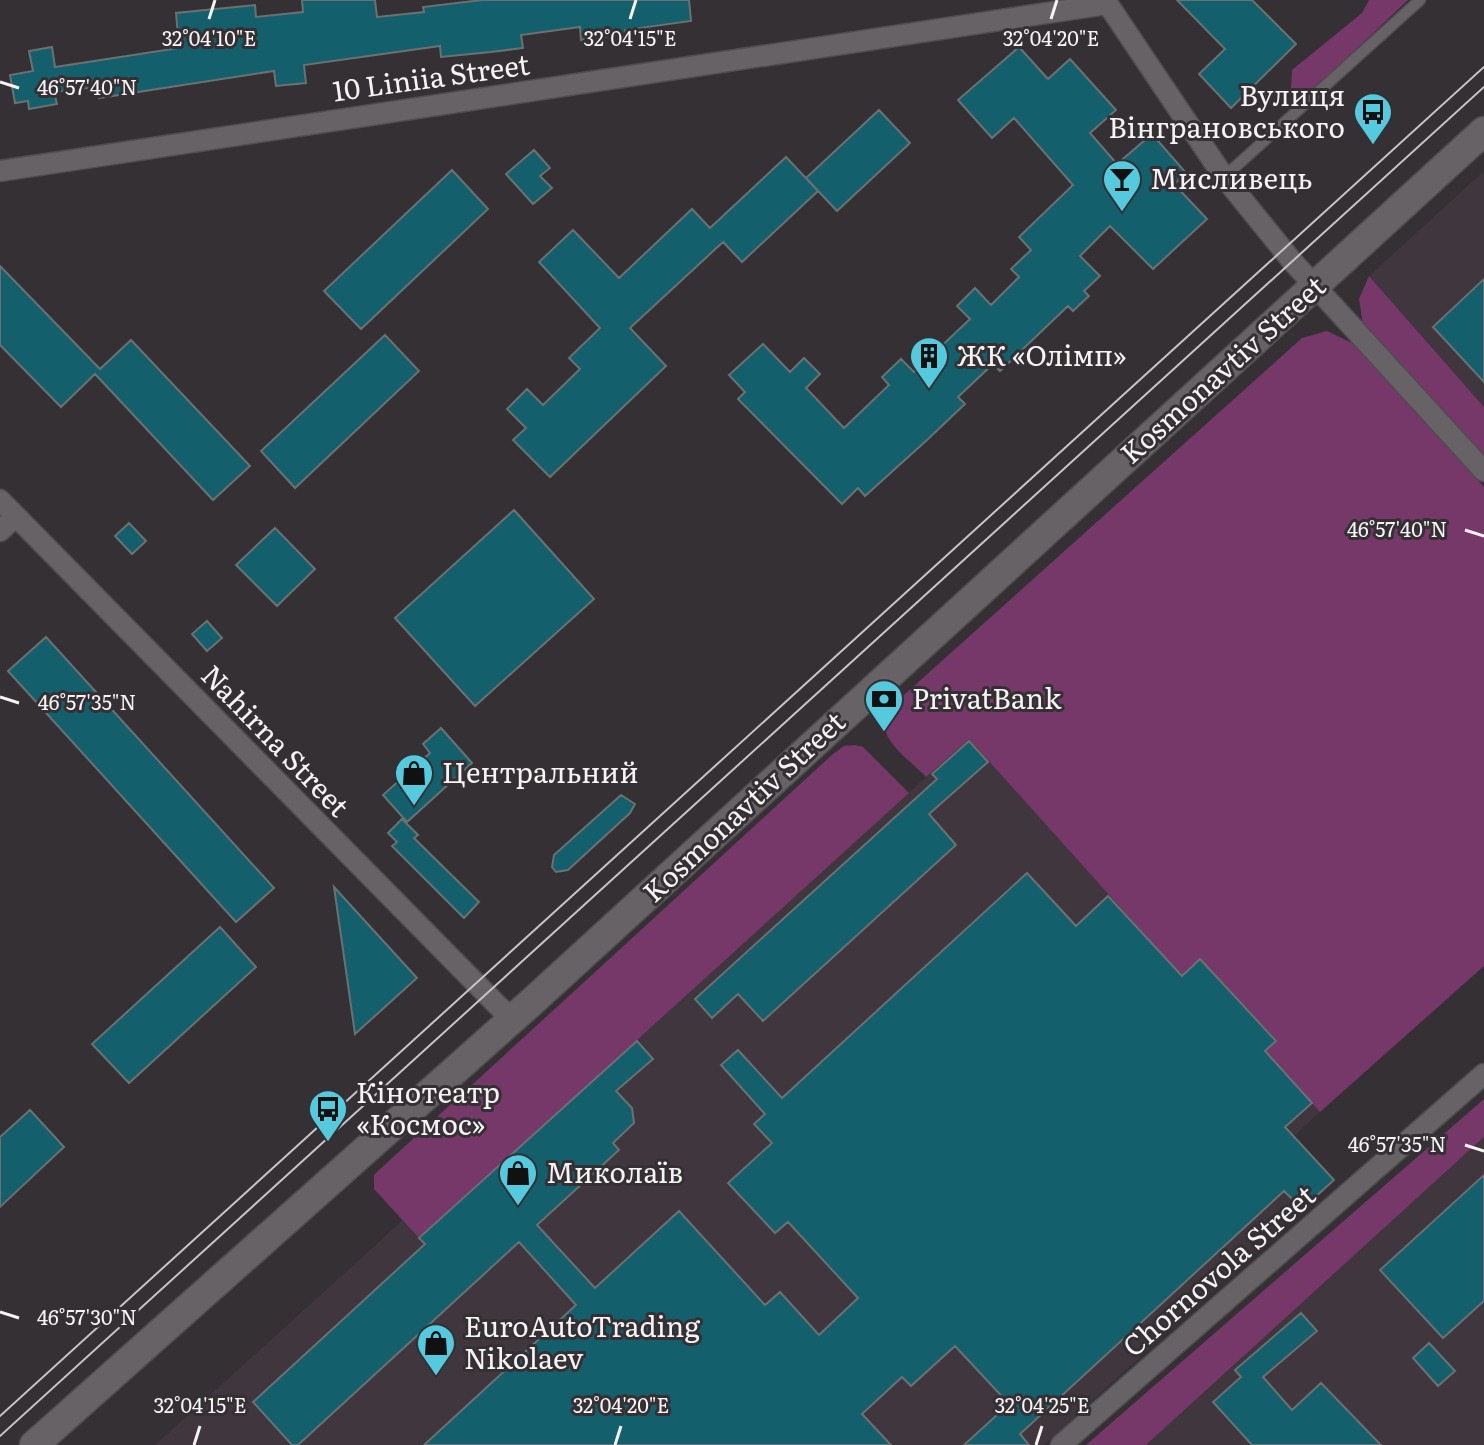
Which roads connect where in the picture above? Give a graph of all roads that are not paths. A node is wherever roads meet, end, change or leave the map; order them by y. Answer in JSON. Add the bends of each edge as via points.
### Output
{"nodes":[{"id":1,"x":1420,"y":0,"type":"edge"},
{"id":2,"x":1106,"y":2,"type":"edge"},
{"id":3,"x":1484,"y":131,"type":"edge"},
{"id":4,"x":0,"y":171,"type":"edge"},
{"id":5,"x":1224,"y":177,"type":"junction"},
{"id":6,"x":1317,"y":285,"type":"junction"},
{"id":7,"x":1484,"y":471,"type":"edge"},
{"id":8,"x":0,"y":500,"type":"edge"},
{"id":9,"x":16,"y":516,"type":"junction"},
{"id":10,"x":0,"y":531,"type":"edge"},
{"id":11,"x":511,"y":1019,"type":"junction"},
{"id":12,"x":1484,"y":1074,"type":"edge"},
{"id":13,"x":34,"y":1445,"type":"edge"},
{"id":14,"x":1061,"y":1445,"type":"edge"}],
"edges":[{"from":1,"to":5,"type":"lane"},
{"from":2,"to":4,"type":"street","name":"10 Liniia Street"},
{"from":2,"to":5,"type":"street"},
{"from":3,"to":6,"type":"main road","name":"Kosmonavtiv Street"},
{"from":5,"to":6,"type":"street"},
{"from":6,"to":7,"type":"street"},
{"from":6,"to":11,"type":"main road","name":"Kosmonavtiv Street"},
{"from":8,"to":9,"type":"street","name":"Nahirna Street"},
{"from":9,"to":10,"type":"street"},
{"from":9,"to":11,"type":"street","name":"Nahirna Street"},
{"from":11,"to":13,"type":"main road","name":"Kosmonavtiv Street"},
{"from":12,"to":14,"type":"street","name":"Chornovola Street"}]}
